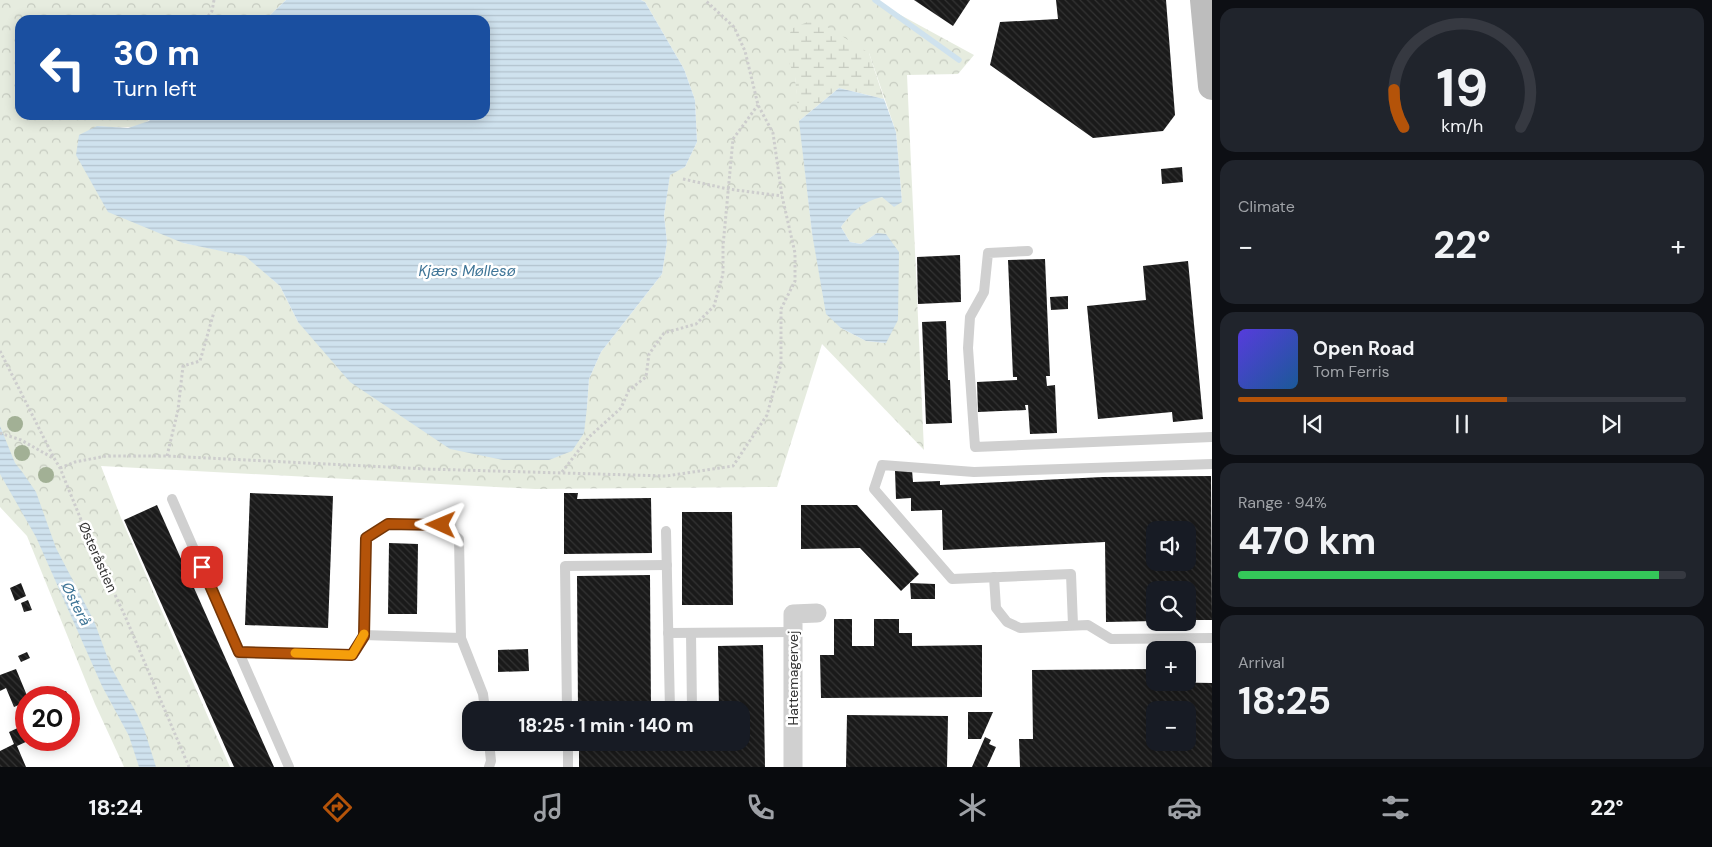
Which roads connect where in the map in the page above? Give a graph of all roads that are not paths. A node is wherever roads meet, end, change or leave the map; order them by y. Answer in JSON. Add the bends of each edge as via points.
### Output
{"nodes":[{"id":1,"x":1204,"y":0,"type":"edge"},
{"id":2,"x":1211,"y":70,"type":"edge"},
{"id":3,"x":1028,"y":251,"type":"dead end"},
{"id":4,"x":1212,"y":437,"type":"edge"},
{"id":5,"x":1212,"y":464,"type":"edge"},
{"id":6,"x":172,"y":499,"type":"dead end"},
{"id":7,"x":666,"y":531,"type":"dead end"},
{"id":8,"x":667,"y":565,"type":"junction"},
{"id":9,"x":994,"y":577,"type":"junction"},
{"id":10,"x":817,"y":614,"type":"dead end"},
{"id":11,"x":1073,"y":626,"type":"junction"},
{"id":12,"x":792,"y":632,"type":"junction"},
{"id":13,"x":668,"y":633,"type":"junction"},
{"id":14,"x":691,"y":633,"type":"junction"},
{"id":15,"x":364,"y":636,"type":"junction"},
{"id":16,"x":461,"y":638,"type":"junction"},
{"id":17,"x":1212,"y":638,"type":"edge"},
{"id":18,"x":239,"y":652,"type":"junction"},
{"id":19,"x":484,"y":701,"type":"edge"},
{"id":20,"x":567,"y":701,"type":"edge"},
{"id":21,"x":670,"y":701,"type":"edge"},
{"id":22,"x":692,"y":701,"type":"edge"},
{"id":23,"x":490,"y":751,"type":"edge"},
{"id":24,"x":568,"y":751,"type":"edge"},
{"id":25,"x":289,"y":767,"type":"edge"},
{"id":26,"x":489,"y":767,"type":"edge"},
{"id":27,"x":568,"y":767,"type":"edge"},
{"id":28,"x":793,"y":767,"type":"edge"}],
"edges":[{"from":1,"to":2,"type":"street"},
{"from":3,"to":4,"type":"lane","via":[[988,253],[984,292],[970,317],[968,348],[975,447]]},
{"from":5,"to":9,"type":"lane","via":[[974,472],[882,465],[874,489],[952,579]]},
{"from":6,"to":18,"type":"lane"},
{"from":7,"to":8,"type":"lane"},
{"from":8,"to":13,"type":"lane"},
{"from":8,"to":20,"type":"lane","via":[[565,566]]},
{"from":9,"to":11,"type":"lane","via":[[996,608],[1007,622],[1020,628]]},
{"from":9,"to":11,"type":"lane","via":[[1071,574]]},
{"from":10,"to":12,"type":"street","name":"Hattemagervej","via":[[793,614]]},
{"from":11,"to":17,"type":"lane","via":[[1088,625],[1110,639]]},
{"from":12,"to":14,"type":"lane"},
{"from":12,"to":28,"type":"street","name":"Hattemagervej"},
{"from":13,"to":14,"type":"lane"},
{"from":13,"to":21,"type":"lane"},
{"from":14,"to":22,"type":"lane"},
{"from":15,"to":16,"type":"lane"},
{"from":15,"to":16,"type":"lane","via":[[366,538],[388,524],[441,525],[459,539]]},
{"from":15,"to":18,"type":"lane","via":[[352,655]]},
{"from":16,"to":19,"type":"lane"},
{"from":18,"to":25,"type":"lane"},
{"from":23,"to":26,"type":"lane"},
{"from":24,"to":27,"type":"lane"}]}
